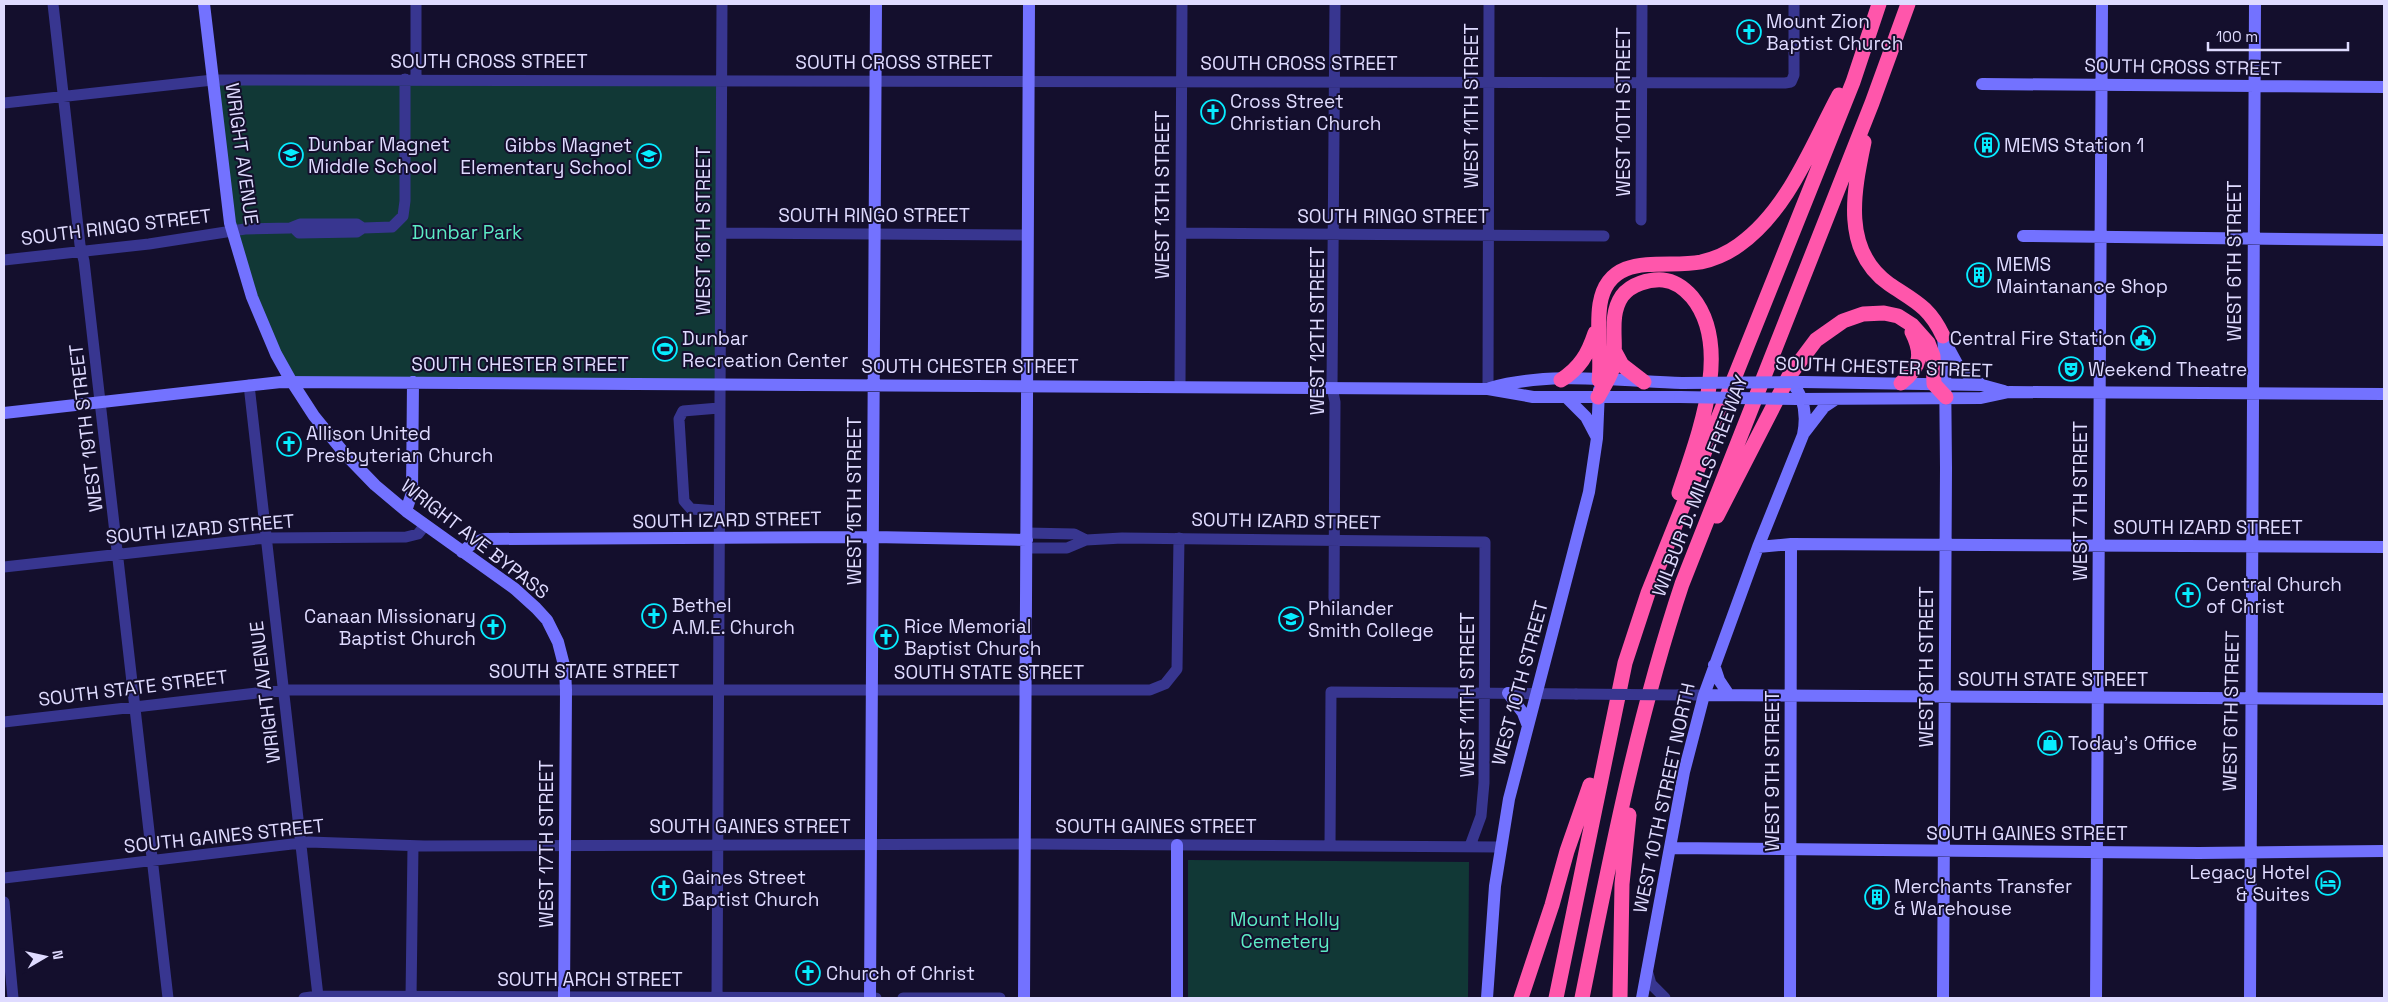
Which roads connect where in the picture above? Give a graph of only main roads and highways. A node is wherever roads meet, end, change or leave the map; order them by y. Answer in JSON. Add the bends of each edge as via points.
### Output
{"nodes":[{"id":1,"x":1879,"y":4,"type":"edge"},
{"id":2,"x":1908,"y":7,"type":"edge"},
{"id":3,"x":1866,"y":43,"type":"junction"},
{"id":4,"x":1872,"y":103,"type":"junction"},
{"id":5,"x":1599,"y":317,"type":"junction"},
{"id":6,"x":1905,"y":320,"type":"junction"},
{"id":7,"x":1943,"y":336,"type":"road end"},
{"id":8,"x":1615,"y":352,"type":"junction"},
{"id":9,"x":1561,"y":380,"type":"road end"},
{"id":10,"x":1603,"y":380,"type":"junction"},
{"id":11,"x":1644,"y":382,"type":"road end"},
{"id":12,"x":1901,"y":383,"type":"road end"},
{"id":13,"x":1942,"y":389,"type":"road end"},
{"id":14,"x":1598,"y":397,"type":"road end"},
{"id":15,"x":1682,"y":584,"type":"junction"},
{"id":16,"x":1648,"y":592,"type":"junction"},
{"id":17,"x":1608,"y":737,"type":"junction"},
{"id":18,"x":1636,"y":740,"type":"junction"},
{"id":19,"x":1520,"y":998,"type":"edge"},
{"id":20,"x":1556,"y":998,"type":"edge"},
{"id":21,"x":1583,"y":998,"type":"edge"},
{"id":22,"x":1620,"y":998,"type":"edge"}],
"edges":[{"from":1,"to":3,"type":"highway","name":"WILBUR D. MILLS FREEWAY"},
{"from":2,"to":4,"type":"highway","name":"WILBUR D. MILLS FREEWAY"},
{"from":3,"to":5,"type":"highway","via":[[1805,161],[1781,202],[1762,225],[1738,246],[1709,260],[1642,264],[1620,273],[1604,294]]},
{"from":3,"to":16,"type":"highway","name":"WILBUR D. MILLS FREEWAY","via":[[1754,332]]},
{"from":4,"to":7,"type":"highway","via":[[1855,190],[1857,236],[1864,255],[1876,272],[1926,309]]},
{"from":4,"to":15,"type":"highway","name":"WILBUR D. MILLS FREEWAY"},
{"from":5,"to":9,"type":"highway","via":[[1587,356],[1574,372]]},
{"from":5,"to":10,"type":"highway"},
{"from":6,"to":12,"type":"highway","via":[[1920,348],[1919,361]]},
{"from":6,"to":13,"type":"highway","via":[[1928,343]]},
{"from":6,"to":15,"type":"highway","via":[[1872,312],[1853,316],[1833,326],[1809,347],[1789,376]]},
{"from":8,"to":10,"type":"highway","via":[[1612,370]]},
{"from":8,"to":11,"type":"highway","via":[[1622,365]]},
{"from":8,"to":16,"type":"highway","via":[[1614,324],[1618,304],[1626,291],[1637,284],[1658,280],[1674,283],[1700,308],[1710,347],[1706,399]]},
{"from":10,"to":14,"type":"highway"},
{"from":15,"to":18,"type":"highway","name":"WILBUR D. MILLS FREEWAY"},
{"from":16,"to":17,"type":"highway","name":"WILBUR D. MILLS FREEWAY","via":[[1625,663]]},
{"from":17,"to":19,"type":"highway"},
{"from":17,"to":20,"type":"highway","name":"WILBUR D. MILLS FREEWAY"},
{"from":18,"to":21,"type":"highway","name":"WILBUR D. MILLS FREEWAY"},
{"from":18,"to":22,"type":"highway","via":[[1622,884]]}]}
